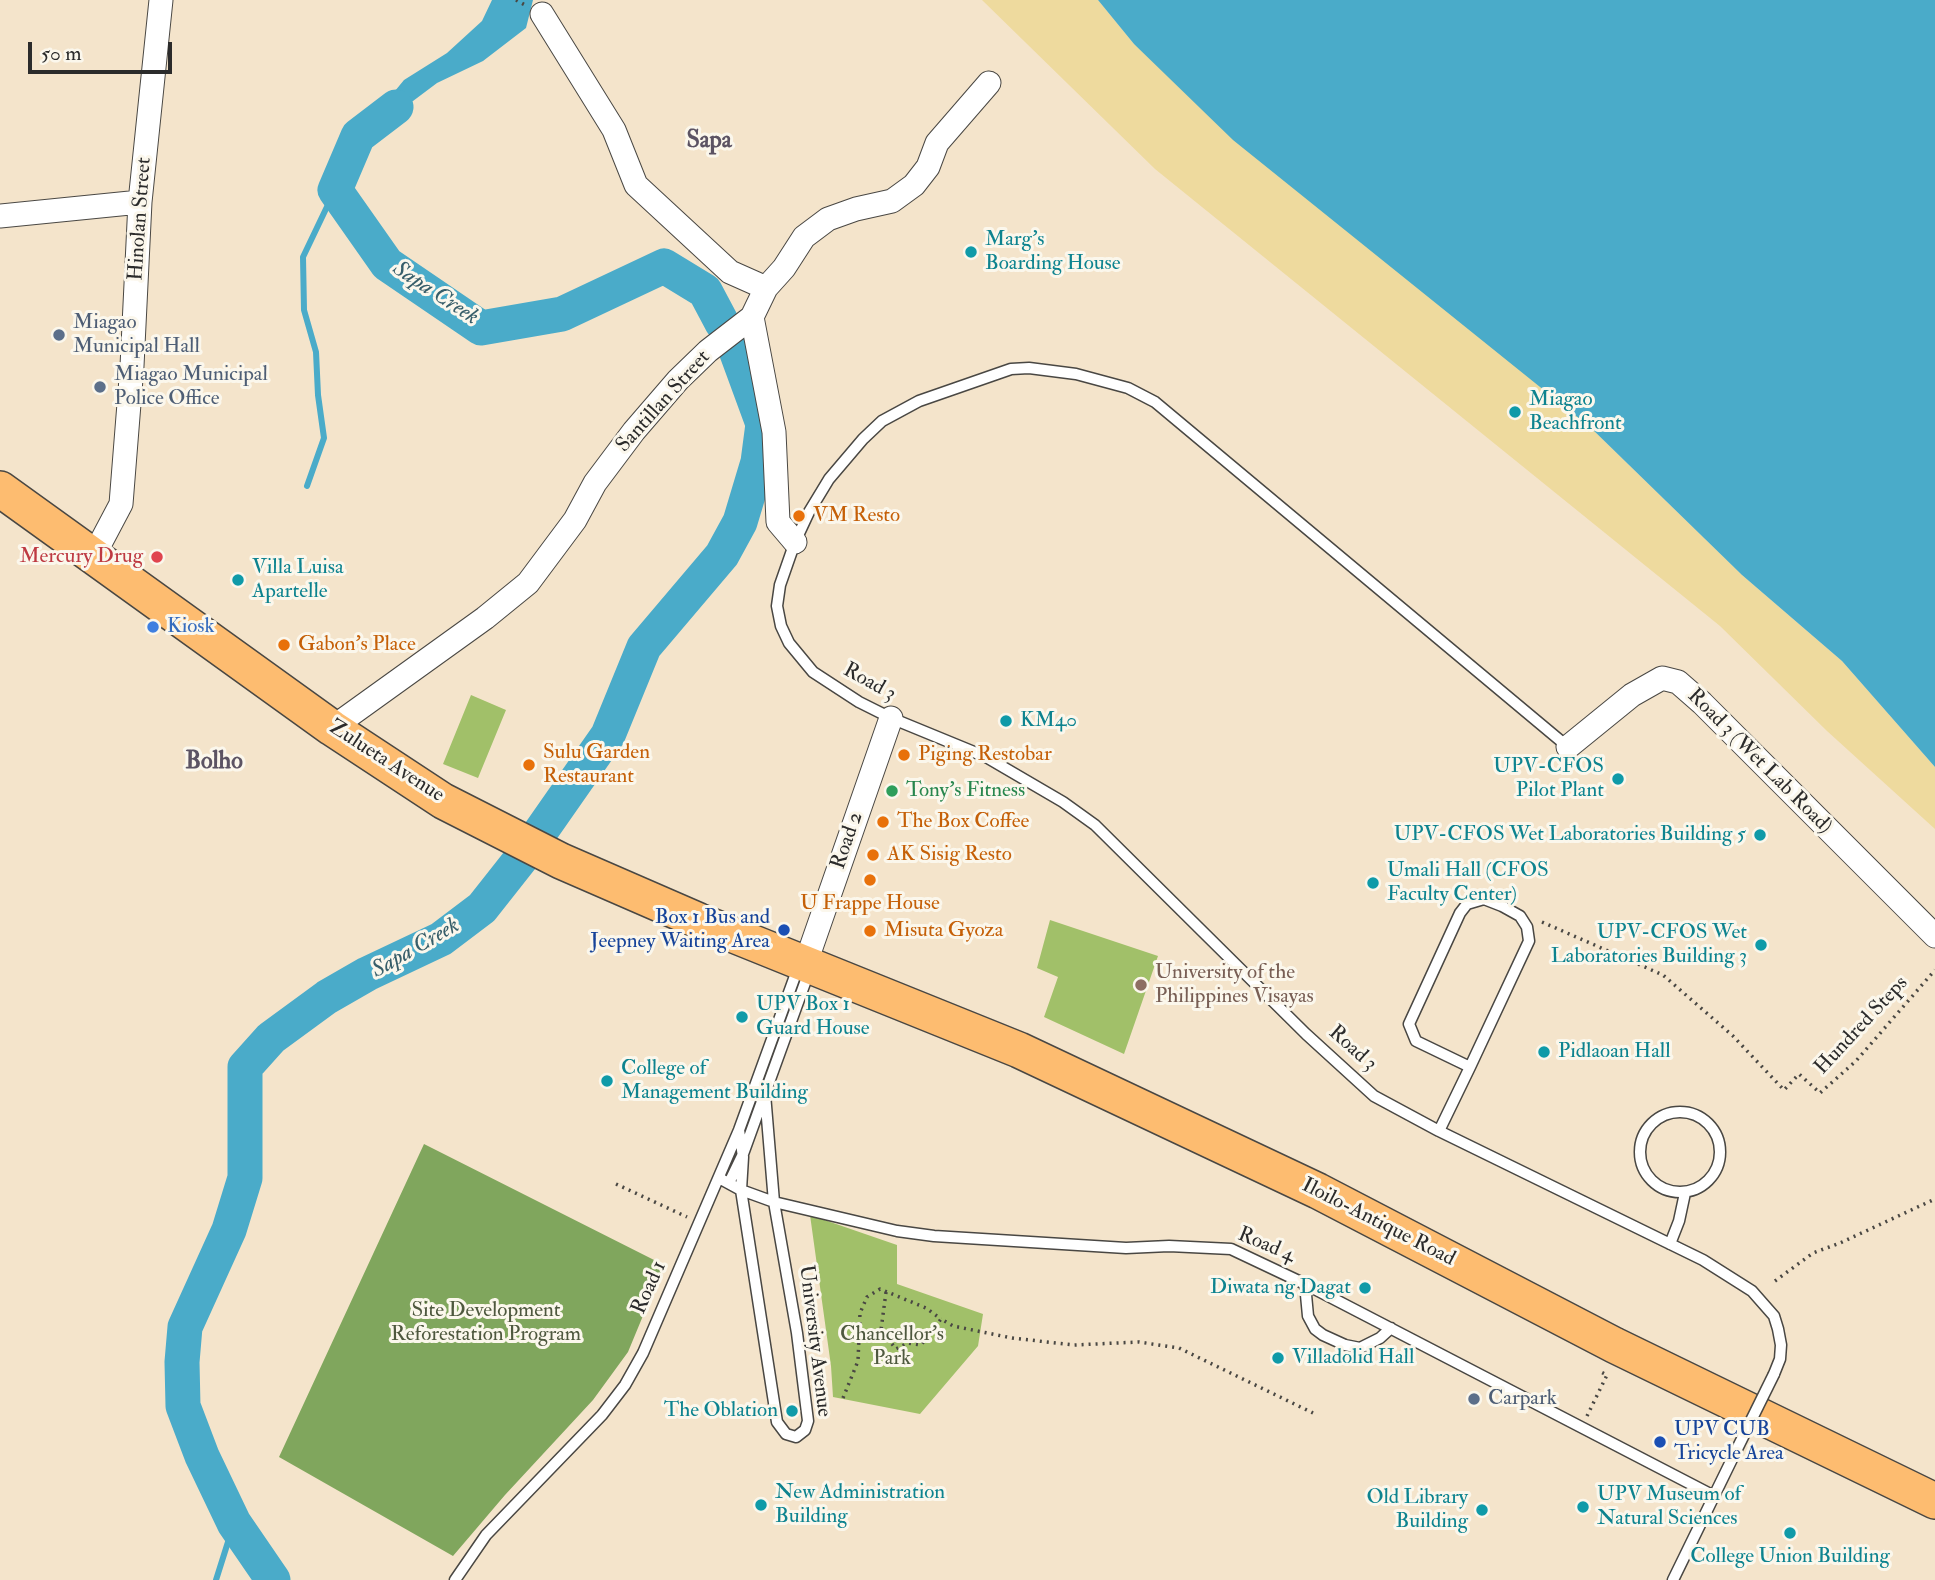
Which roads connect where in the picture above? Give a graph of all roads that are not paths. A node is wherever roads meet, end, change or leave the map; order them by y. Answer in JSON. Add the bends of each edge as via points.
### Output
{"nodes":[{"id":1,"x":162,"y":0,"type":"edge"},
{"id":2,"x":542,"y":14,"type":"dead end"},
{"id":3,"x":989,"y":83,"type":"dead end"},
{"id":4,"x":140,"y":202,"type":"junction"},
{"id":5,"x":0,"y":216,"type":"edge"},
{"id":6,"x":766,"y":288,"type":"junction"},
{"id":7,"x":752,"y":317,"type":"junction"},
{"id":8,"x":0,"y":489,"type":"edge"},
{"id":9,"x":795,"y":542,"type":"junction"},
{"id":10,"x":93,"y":557,"type":"junction"},
{"id":11,"x":891,"y":718,"type":"junction"},
{"id":12,"x":332,"y":728,"type":"junction"},
{"id":13,"x":1568,"y":747,"type":"joint"},
{"id":14,"x":1935,"y":936,"type":"edge"},
{"id":15,"x":805,"y":965,"type":"junction"},
{"id":16,"x":1470,"y":1068,"type":"junction"},
{"id":17,"x":765,"y":1094,"type":"junction"},
{"id":18,"x":739,"y":1130,"type":"junction"},
{"id":19,"x":1439,"y":1132,"type":"junction"},
{"id":20,"x":743,"y":1154,"type":"junction"},
{"id":21,"x":724,"y":1181,"type":"junction"},
{"id":22,"x":741,"y":1190,"type":"junction"},
{"id":23,"x":1685,"y":1193,"type":"junction"},
{"id":24,"x":774,"y":1202,"type":"junction"},
{"id":25,"x":1670,"y":1244,"type":"junction"},
{"id":26,"x":1305,"y":1284,"type":"junction"},
{"id":27,"x":1391,"y":1328,"type":"junction"},
{"id":28,"x":1714,"y":1496,"type":"junction"},
{"id":29,"x":1935,"y":1501,"type":"edge"},
{"id":30,"x":455,"y":1580,"type":"edge"},
{"id":31,"x":1673,"y":1580,"type":"edge"}],
"edges":[{"from":1,"to":4,"type":"street","name":"Hinolan Street"},
{"from":2,"to":6,"type":"street","via":[[614,130],[636,185],[730,272]]},
{"from":3,"to":6,"type":"street","name":"Santillan Street","via":[[937,143],[929,167],[914,185],[892,201],[828,219],[804,237]]},
{"from":4,"to":5,"type":"street"},
{"from":4,"to":10,"type":"street","name":"Hinolan Street","via":[[121,504]]},
{"from":6,"to":7,"type":"street","name":"Santillan Street"},
{"from":7,"to":9,"type":"street","via":[[774,432],[778,522]]},
{"from":7,"to":12,"type":"street","name":"Santillan Street","via":[[708,351],[634,431],[528,583]]},
{"from":8,"to":10,"type":"main road","name":"Zulueta Avenue"},
{"from":9,"to":11,"type":"lane","name":"Road 3","via":[[779,585],[777,606],[789,643],[813,672],[840,692]]},
{"from":9,"to":13,"type":"lane","name":"Road 3","via":[[840,464],[892,415],[951,388],[1011,369],[1094,378],[1155,402]]},
{"from":10,"to":12,"type":"main road","name":"Zulueta Avenue"},
{"from":11,"to":15,"type":"street","name":"Road 2"},
{"from":11,"to":19,"type":"lane","name":"Road 3","via":[[986,757],[1094,825],[1374,1096]]},
{"from":12,"to":15,"type":"main road","name":"Zulueta Avenue","via":[[443,801],[561,861]]},
{"from":13,"to":14,"type":"street","name":"Road 3 (Wet Lab Road)","via":[[1632,695],[1662,678],[1678,682]]},
{"from":15,"to":17,"type":"lane","name":"Road 1"},
{"from":15,"to":18,"type":"lane","name":"Road 1"},
{"from":15,"to":29,"type":"main road","name":"Iloilo-Antique Road","via":[[1019,1050],[1306,1185],[1614,1345]]},
{"from":16,"to":16,"type":"lane","via":[[1529,941],[1520,916],[1484,899],[1468,904],[1460,913],[1409,1024],[1416,1041]]},
{"from":16,"to":19,"type":"lane"},
{"from":17,"to":20,"type":"lane","name":"Road 1"},
{"from":17,"to":24,"type":"lane","name":"University Avenue"},
{"from":18,"to":20,"type":"lane","name":"University Avenue"},
{"from":18,"to":21,"type":"lane","name":"Road 1"},
{"from":19,"to":25,"type":"lane","name":"Road 3"},
{"from":20,"to":21,"type":"lane","name":"Road 1"},
{"from":20,"to":22,"type":"lane","name":"University Avenue"},
{"from":21,"to":22,"type":"lane","name":"Road 4"},
{"from":21,"to":30,"type":"lane","name":"Road 1","via":[[625,1385],[585,1434],[486,1535]]},
{"from":22,"to":24,"type":"lane","name":"Road 4"},
{"from":22,"to":24,"type":"lane","name":"University Avenue","via":[[776,1422],[786,1434],[796,1437],[806,1430],[808,1421]]},
{"from":23,"to":23,"type":"lane","via":[[1710,1181],[1721,1158],[1720,1145],[1716,1132],[1697,1115],[1671,1113],[1659,1117],[1642,1138],[1642,1165],[1658,1187]]},
{"from":23,"to":25,"type":"lane"},
{"from":24,"to":26,"type":"lane","name":"Road 4","via":[[934,1236],[1126,1248],[1231,1249]]},
{"from":25,"to":28,"type":"lane","name":"Road 3","bridge":true,"via":[[1752,1291],[1774,1316],[1781,1345],[1774,1374]]},
{"from":26,"to":27,"type":"lane","name":"Road 4"},
{"from":26,"to":27,"type":"lane","via":[[1308,1316],[1323,1335],[1360,1348]]},
{"from":27,"to":28,"type":"lane","name":"Road 4"},
{"from":28,"to":31,"type":"lane","name":"Road 3"}]}
